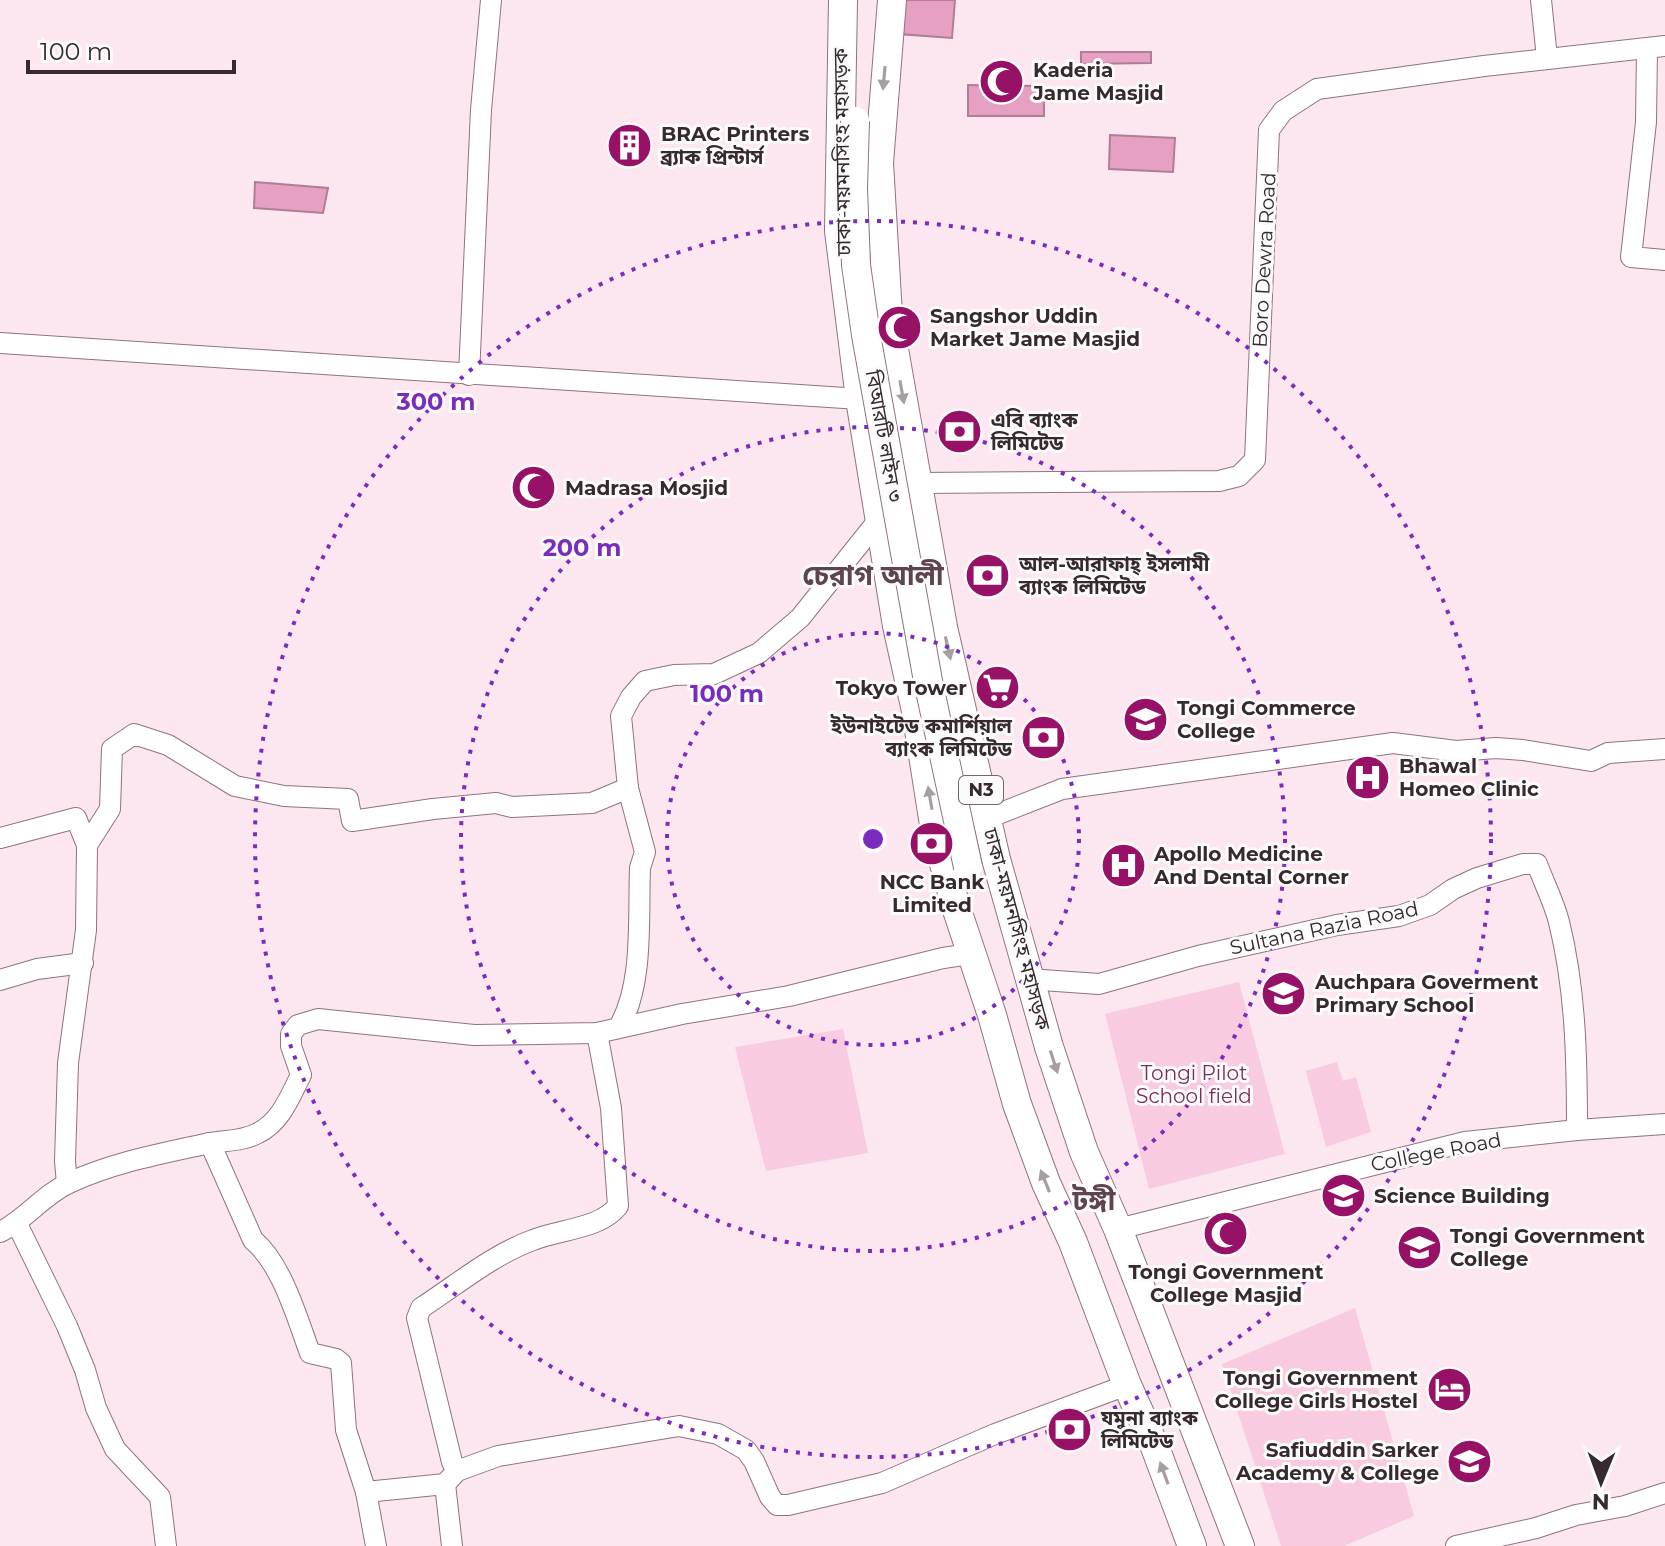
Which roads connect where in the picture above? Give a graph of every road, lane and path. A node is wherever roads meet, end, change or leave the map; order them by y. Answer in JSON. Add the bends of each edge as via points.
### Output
{"nodes":[{"id":1,"x":491,"y":0,"type":"edge"},
{"id":2,"x":843,"y":0,"type":"edge"},
{"id":3,"x":863,"y":0,"type":"edge"},
{"id":4,"x":892,"y":0,"type":"edge"},
{"id":5,"x":1541,"y":0,"type":"edge"},
{"id":6,"x":1656,"y":47,"type":"edge"},
{"id":7,"x":1547,"y":58,"type":"junction"},
{"id":8,"x":1665,"y":260,"type":"edge"},
{"id":9,"x":0,"y":343,"type":"edge"},
{"id":10,"x":469,"y":375,"type":"junction"},
{"id":11,"x":860,"y":399,"type":"junction"},
{"id":12,"x":918,"y":483,"type":"junction"},
{"id":13,"x":881,"y":517,"type":"junction"},
{"id":14,"x":1665,"y":749,"type":"edge"},
{"id":15,"x":628,"y":788,"type":"junction"},
{"id":16,"x":988,"y":818,"type":"junction"},
{"id":17,"x":0,"y":838,"type":"edge"},
{"id":18,"x":87,"y":845,"type":"junction"},
{"id":19,"x":968,"y":867,"type":"dead end"},
{"id":20,"x":970,"y":954,"type":"junction"},
{"id":21,"x":83,"y":963,"type":"junction"},
{"id":22,"x":1028,"y":979,"type":"junction"},
{"id":23,"x":0,"y":980,"type":"edge"},
{"id":24,"x":619,"y":1027,"type":"junction"},
{"id":25,"x":597,"y":1033,"type":"junction"},
{"id":26,"x":1665,"y":1124,"type":"edge"},
{"id":27,"x":1577,"y":1130,"type":"junction"},
{"id":28,"x":210,"y":1143,"type":"junction"},
{"id":29,"x":67,"y":1184,"type":"junction"},
{"id":30,"x":8,"y":1228,"type":"edge"},
{"id":31,"x":1118,"y":1229,"type":"junction"},
{"id":32,"x":1127,"y":1385,"type":"junction"},
{"id":33,"x":451,"y":1477,"type":"junction"},
{"id":34,"x":366,"y":1492,"type":"junction"},
{"id":35,"x":1665,"y":1493,"type":"edge"},
{"id":36,"x":166,"y":1546,"type":"edge"},
{"id":37,"x":376,"y":1546,"type":"edge"},
{"id":38,"x":452,"y":1546,"type":"edge"},
{"id":39,"x":1192,"y":1546,"type":"edge"},
{"id":40,"x":1240,"y":1546,"type":"edge"},
{"id":41,"x":1456,"y":1546,"type":"edge"}],
"edges":[{"from":1,"to":10,"type":"street"},
{"from":2,"to":11,"type":"highway","name":"ঢাকা-ময়মনসিংহ মহাসড়ক","number":"N3","via":[[839,231]]},
{"from":3,"to":19,"type":"highway","name":"বিআরটি লাইন ৩","bridge":true,"via":[[853,188],[856,265],[920,637]]},
{"from":4,"to":12,"type":"highway","name":"ঢাকা-ময়মনসিংহ মহাসড়ক","number":"N3","one_way":true,"via":[[879,163],[882,234],[888,315]]},
{"from":5,"to":7,"type":"street"},
{"from":6,"to":7,"type":"street","name":"Boro Dewra Road"},
{"from":6,"to":8,"type":"street","via":[[1631,257]]},
{"from":7,"to":12,"type":"street","name":"Boro Dewra Road","via":[[1317,89],[1283,111],[1269,130],[1255,460],[1239,476],[1219,481]]},
{"from":9,"to":10,"type":"street"},
{"from":10,"to":11,"type":"street"},
{"from":11,"to":13,"type":"highway","name":"ঢাকা-ময়মনসিংহ মহাসড়ক","number":"N3"},
{"from":12,"to":16,"type":"highway","name":"ঢাকা-ময়মনসিংহ মহাসড়ক","number":"N3","one_way":true,"via":[[943,627]]},
{"from":13,"to":15,"type":"street","via":[[778,640],[714,674],[645,681],[621,716]]},
{"from":20,"to":13,"type":"highway","name":"ঢাকা-ময়মনসিংহ মহাসড়ক","number":"N3","one_way":true,"via":[[935,831]]},
{"from":14,"to":16,"type":"street","via":[[1608,753],[1591,761],[1523,750],[1456,751],[1393,743],[1062,789]]},
{"from":15,"to":18,"type":"street","via":[[592,803],[496,803],[352,821],[348,799],[284,796],[235,786],[168,745],[134,734],[112,749],[110,809]]},
{"from":15,"to":24,"type":"street","via":[[645,852],[635,987]]},
{"from":16,"to":22,"type":"highway","name":"ঢাকা-ময়মনসিংহ মহাসড়ক","number":"N3"},
{"from":17,"to":18,"type":"street","via":[[76,818]]},
{"from":18,"to":21,"type":"street"},
{"from":20,"to":24,"type":"street","via":[[789,996]]},
{"from":32,"to":20,"type":"highway","name":"ঢাকা-ময়মনসিংহ মহাসড়ক","number":"N3","one_way":true,"via":[[1017,1104]]},
{"from":21,"to":23,"type":"street"},
{"from":21,"to":29,"type":"street","via":[[68,1063]]},
{"from":22,"to":27,"type":"street","name":"Sultana Razia Road","via":[[1099,984],[1213,952],[1399,916],[1477,878],[1537,864],[1558,918],[1572,983]]},
{"from":22,"to":31,"type":"highway","name":"ঢাকা-ময়মনসিংহ মহাসড়ক","number":"N3","one_way":true,"via":[[1084,1152]]},
{"from":24,"to":25,"type":"street"},
{"from":25,"to":28,"type":"street","via":[[474,1035],[318,1019],[298,1025],[291,1034],[301,1075],[278,1118],[260,1133]]},
{"from":25,"to":33,"type":"street","via":[[611,1108],[618,1206],[609,1217],[533,1240],[490,1261],[421,1308],[417,1318],[452,1462]]},
{"from":26,"to":27,"type":"street","name":"College Road"},
{"from":27,"to":31,"type":"street","name":"College Road","via":[[1465,1142]]},
{"from":28,"to":29,"type":"street","via":[[133,1160]]},
{"from":28,"to":34,"type":"street","via":[[253,1240],[266,1251],[290,1300],[310,1353],[341,1363],[346,1430]]},
{"from":29,"to":30,"type":"street"},
{"from":30,"to":36,"type":"street","via":[[67,1326],[115,1449],[160,1497]]},
{"from":31,"to":40,"type":"highway","name":"ঢাকা-ময়মনসিংহ মহাসড়ক","number":"N3"},
{"from":32,"to":33,"type":"street","via":[[882,1483],[788,1505],[777,1505],[770,1497],[746,1450],[718,1434],[679,1426],[498,1456]]},
{"from":39,"to":32,"type":"highway","name":"ঢাকা-ময়মনসিংহ মহাসড়ক","number":"N3","one_way":true},
{"from":33,"to":34,"type":"street"},
{"from":33,"to":38,"type":"street"},
{"from":34,"to":37,"type":"street"},
{"from":35,"to":41,"type":"street"}]}
